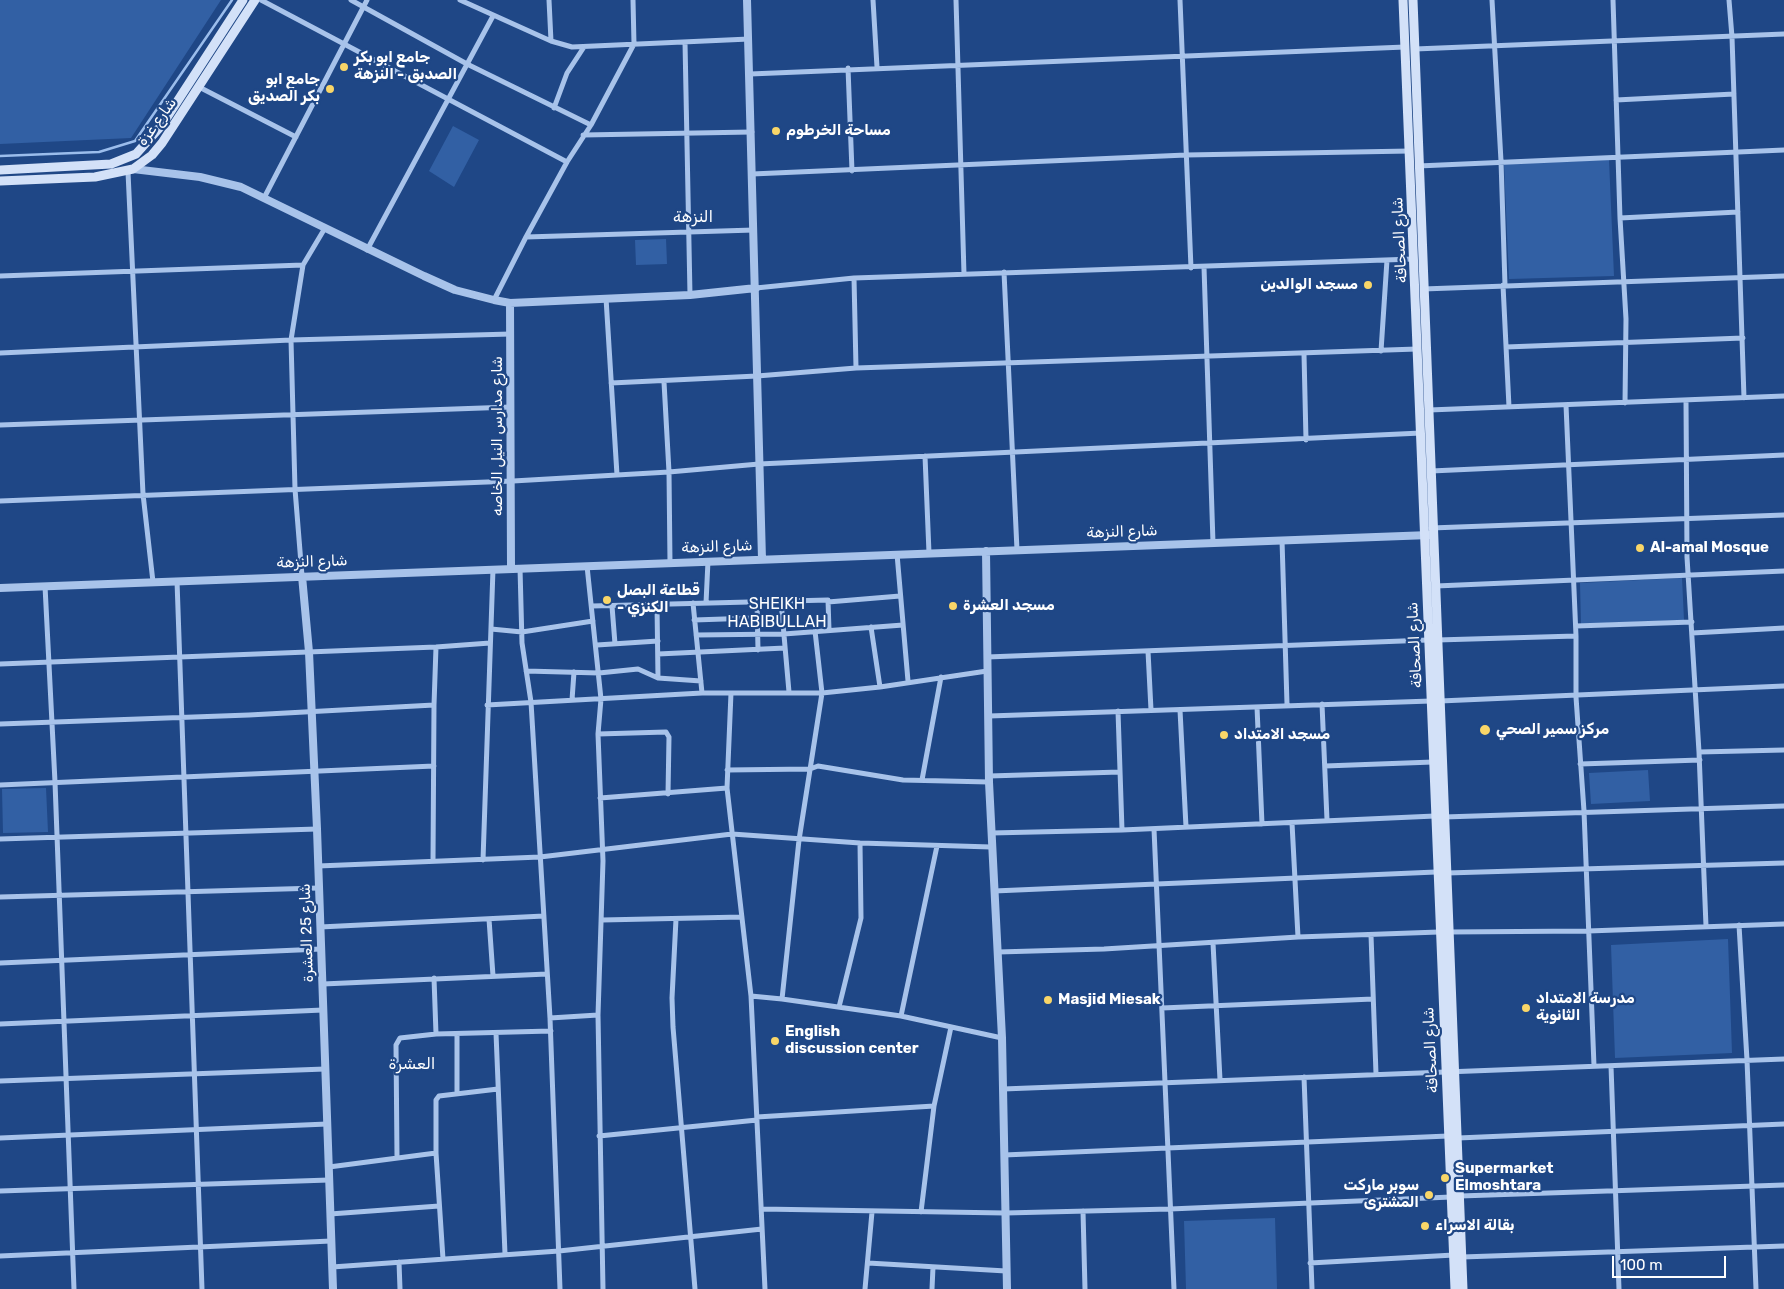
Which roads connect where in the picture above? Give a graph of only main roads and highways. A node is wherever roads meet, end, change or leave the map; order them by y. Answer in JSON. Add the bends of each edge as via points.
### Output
{"nodes":[{"id":1,"x":242,"y":0,"type":"edge"},
{"id":2,"x":255,"y":0,"type":"edge"},
{"id":3,"x":1403,"y":0,"type":"edge"},
{"id":4,"x":1413,"y":0,"type":"edge"},
{"id":5,"x":1413,"y":151,"type":"junction"},
{"id":6,"x":1414,"y":166,"type":"junction"},
{"id":7,"x":0,"y":170,"type":"edge"},
{"id":8,"x":0,"y":181,"type":"edge"},
{"id":9,"x":1433,"y":640,"type":"junction"},
{"id":10,"x":1436,"y":701,"type":"junction"},
{"id":11,"x":1439,"y":817,"type":"junction"},
{"id":12,"x":1456,"y":1196,"type":"junction"},
{"id":13,"x":1458,"y":1256,"type":"junction"},
{"id":14,"x":1455,"y":1289,"type":"edge"},
{"id":15,"x":1463,"y":1289,"type":"edge"}],
"edges":[{"from":1,"to":7,"type":"main road","name":"شارع غزة","via":[[162,125],[136,154],[111,164]]},
{"from":2,"to":8,"type":"main road","name":"شارع غزة","via":[[162,143],[131,171],[95,177]]},
{"from":3,"to":5,"type":"main road","name":"شارع الصحافة"},
{"from":4,"to":5,"type":"main road","name":"شارع الصحافة"},
{"from":5,"to":6,"type":"main road","name":"شارع الصحافة"},
{"from":6,"to":9,"type":"main road","name":"شارع الصحافة","via":[[1423,531]]},
{"from":6,"to":9,"type":"main road","name":"شارع الصحافة","via":[[1435,531]]},
{"from":9,"to":10,"type":"main road","name":"شارع الصحافة"},
{"from":10,"to":11,"type":"main road","name":"شارع الصحافة"},
{"from":10,"to":11,"type":"main road","name":"شارع الصحافة","via":[[1433,762]]},
{"from":11,"to":12,"type":"main road","name":"شارع الصحافة","via":[[1446,873],[1456,1071]]},
{"from":11,"to":12,"type":"main road","name":"شارع الصحافة","via":[[1436,872],[1448,1136]]},
{"from":12,"to":13,"type":"main road","name":"شارع الصحافة"},
{"from":13,"to":14,"type":"main road","name":"شارع الصحافة"},
{"from":13,"to":15,"type":"main road","name":"شارع الصحافة"}]}
